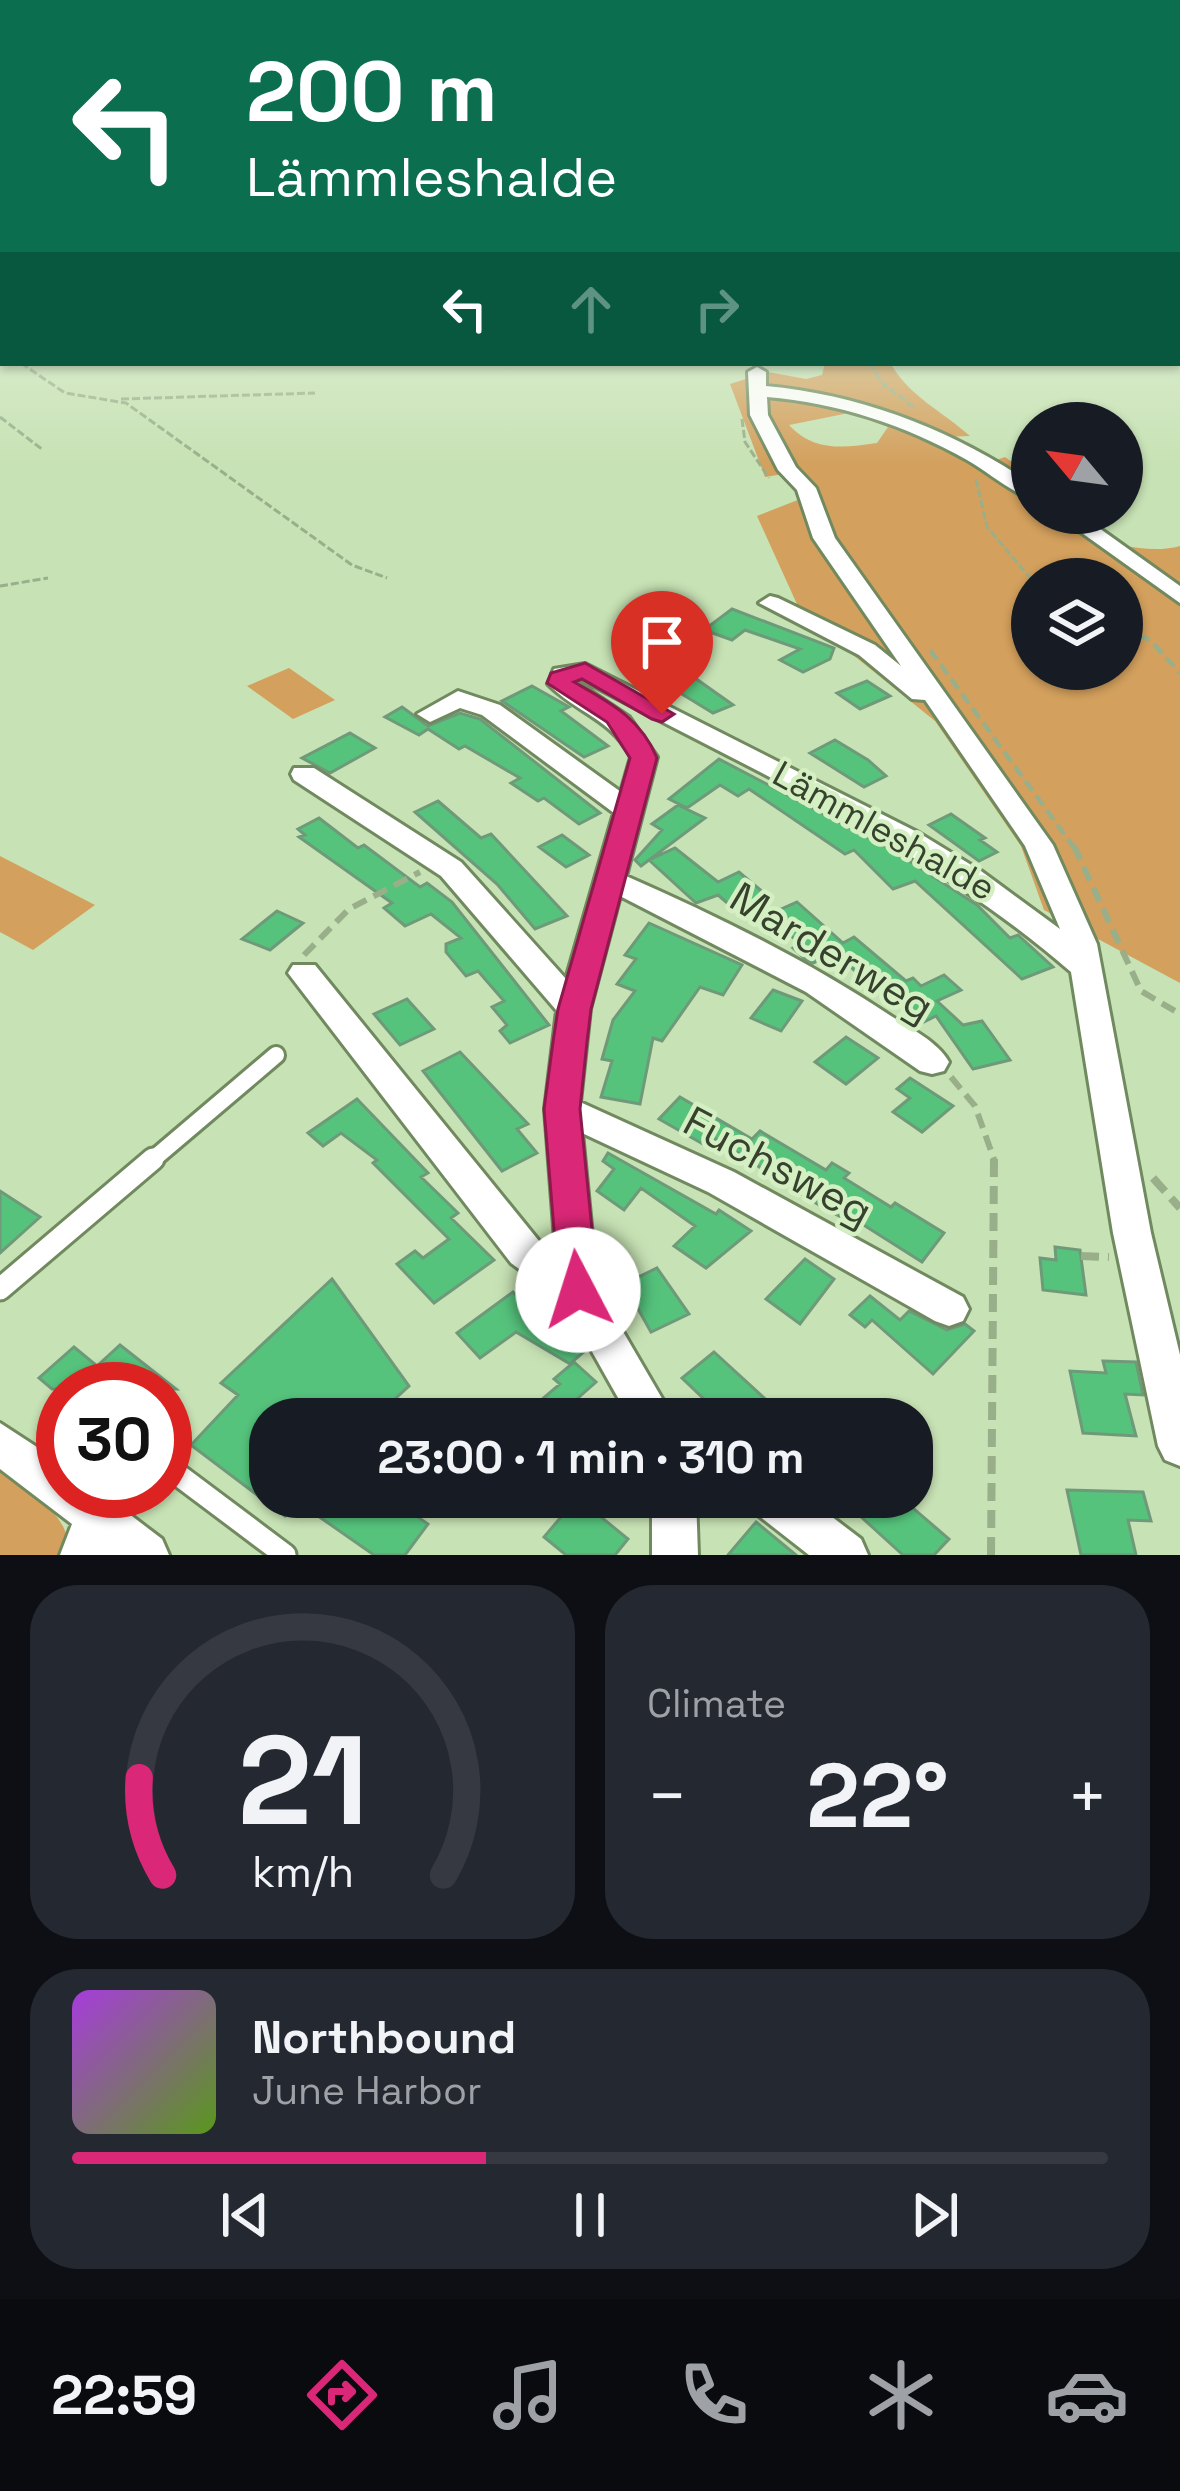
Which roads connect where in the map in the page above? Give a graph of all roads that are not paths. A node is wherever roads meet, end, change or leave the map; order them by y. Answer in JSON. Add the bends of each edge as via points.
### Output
{"nodes":[{"id":1,"x":1011,"y":478,"type":"edge"},
{"id":2,"x":1093,"y":534,"type":"edge"},
{"id":3,"x":1180,"y":596,"type":"edge"},
{"id":4,"x":770,"y":603,"type":"dead end"},
{"id":5,"x":430,"y":714,"type":"dead end"},
{"id":6,"x":957,"y":724,"type":"junction"},
{"id":7,"x":304,"y":774,"type":"dead end"},
{"id":8,"x":629,"y":811,"type":"junction"},
{"id":9,"x":612,"y":881,"type":"junction"},
{"id":10,"x":1086,"y":968,"type":"junction"},
{"id":11,"x":304,"y":974,"type":"road end"},
{"id":12,"x":574,"y":1009,"type":"junction"},
{"id":13,"x":276,"y":1054,"type":"dead end"},
{"id":14,"x":932,"y":1061,"type":"road end"},
{"id":15,"x":562,"y":1109,"type":"junction"},
{"id":16,"x":0,"y":1289,"type":"edge"},
{"id":17,"x":578,"y":1290,"type":"junction"},
{"id":18,"x":950,"y":1309,"type":"dead end"},
{"id":19,"x":640,"y":1398,"type":"edge"},
{"id":20,"x":0,"y":1443,"type":"edge"},
{"id":21,"x":1180,"y":1446,"type":"edge"},
{"id":22,"x":36,"y":1471,"type":"edge"},
{"id":23,"x":192,"y":1485,"type":"edge"},
{"id":24,"x":97,"y":1518,"type":"edge"},
{"id":25,"x":674,"y":1518,"type":"edge"},
{"id":26,"x":797,"y":1518,"type":"edge"},
{"id":27,"x":146,"y":1555,"type":"edge"},
{"id":28,"x":285,"y":1555,"type":"edge"},
{"id":29,"x":675,"y":1555,"type":"edge"},
{"id":30,"x":845,"y":1555,"type":"edge"}],
"edges":[{"from":1,"to":6,"type":"street","via":[[852,403],[759,382],[759,415],[806,488],[824,538]]},
{"from":2,"to":3,"type":"street"},
{"from":4,"to":6,"type":"street","via":[[867,650]]},
{"from":5,"to":8,"type":"street","via":[[458,699],[491,710]]},
{"from":6,"to":10,"type":"street","via":[[1039,845]]},
{"from":7,"to":12,"type":"street","via":[[451,869]]},
{"from":8,"to":9,"type":"street","name":"Lämmleshalde"},
{"from":8,"to":10,"type":"street","name":"Lämmleshalde","via":[[644,758],[637,740],[560,683],[563,674],[585,671],[849,803],[968,871]]},
{"from":9,"to":12,"type":"street","name":"Lämmleshalde"},
{"from":9,"to":14,"type":"street","name":"Marderweg","via":[[868,1012]]},
{"from":10,"to":21,"type":"street"},
{"from":11,"to":17,"type":"street","via":[[526,1252]]},
{"from":12,"to":15,"type":"street","name":"Lämmleshalde"},
{"from":13,"to":16,"type":"lane"},
{"from":15,"to":17,"type":"street","name":"Lämmleshalde"},
{"from":15,"to":18,"type":"street","name":"Fuchsweg","via":[[721,1182]]},
{"from":17,"to":19,"type":"street","name":"Lämmleshalde"},
{"from":20,"to":22,"type":"street"},
{"from":23,"to":28,"type":"lane"},
{"from":24,"to":27,"type":"street"},
{"from":25,"to":29,"type":"street"},
{"from":26,"to":30,"type":"street"}]}
